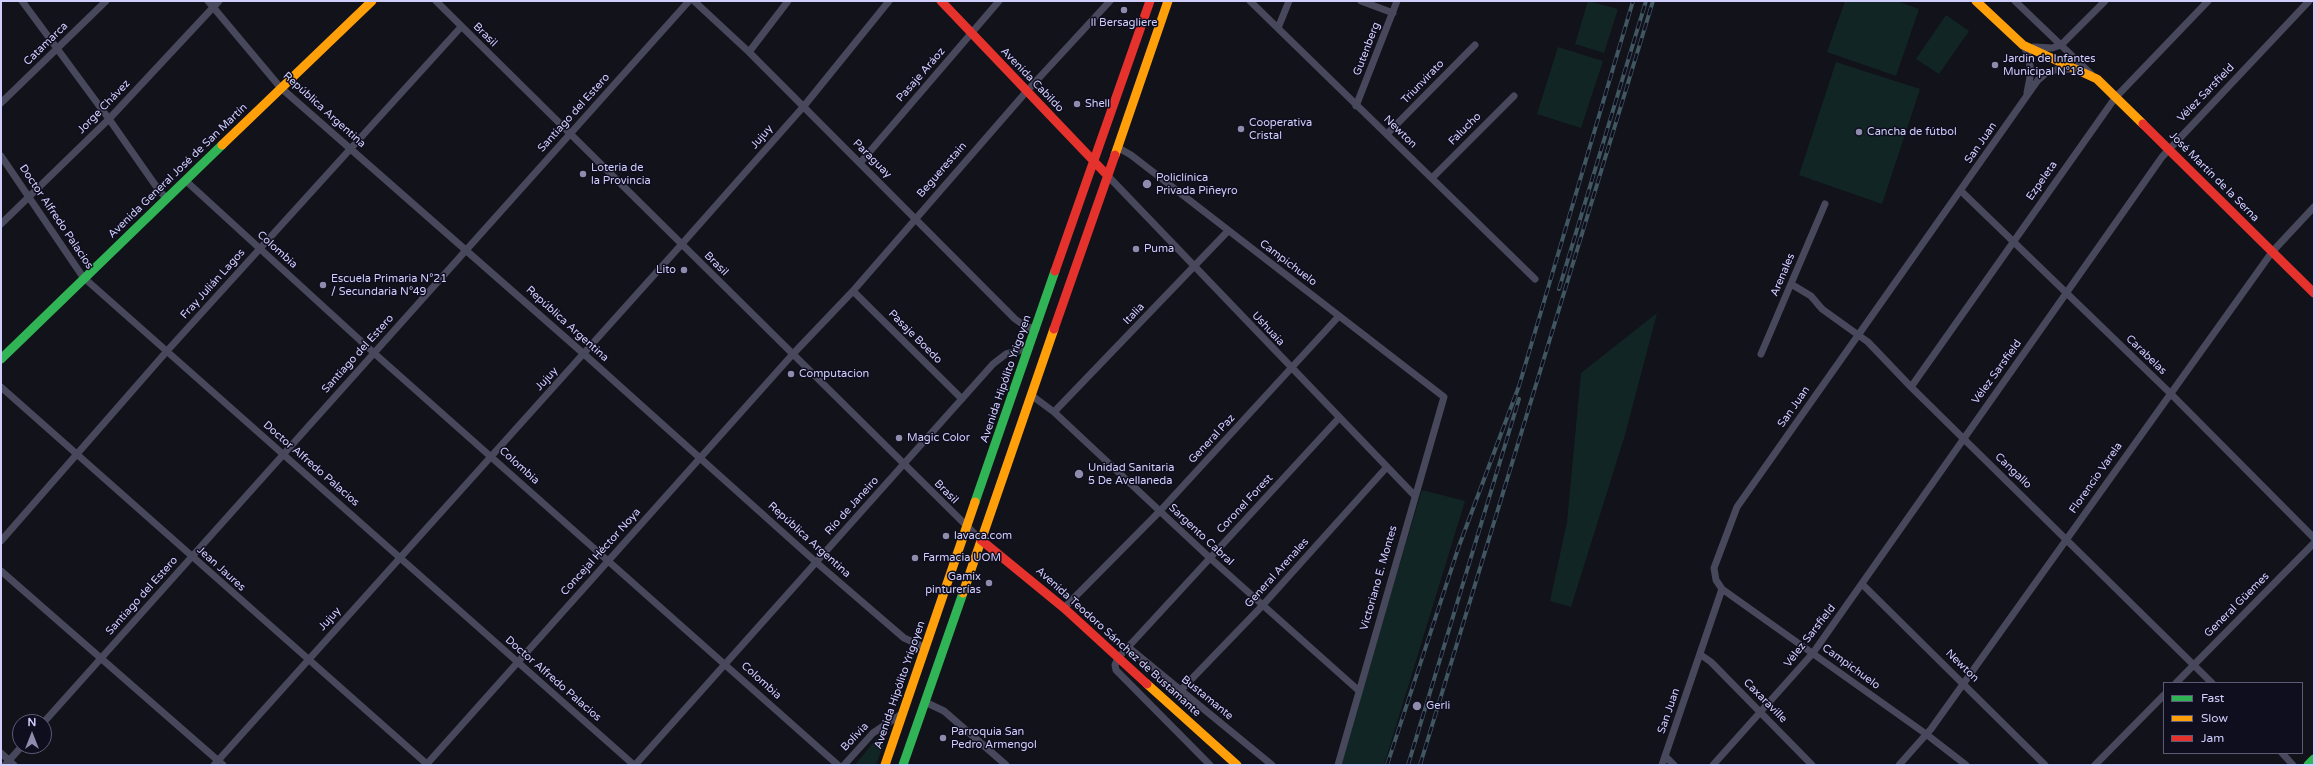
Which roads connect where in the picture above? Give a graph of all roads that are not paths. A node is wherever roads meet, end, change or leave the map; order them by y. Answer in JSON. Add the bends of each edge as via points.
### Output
{"nodes":[{"id":1,"x":22,"y":1,"type":"edge"},
{"id":2,"x":106,"y":1,"type":"edge"},
{"id":3,"x":219,"y":1,"type":"edge"},
{"id":4,"x":372,"y":1,"type":"edge"},
{"id":5,"x":436,"y":1,"type":"edge"},
{"id":6,"x":689,"y":1,"type":"edge"},
{"id":7,"x":694,"y":1,"type":"edge"},
{"id":8,"x":788,"y":1,"type":"edge"},
{"id":9,"x":888,"y":1,"type":"edge"},
{"id":10,"x":941,"y":1,"type":"edge"},
{"id":11,"x":999,"y":1,"type":"edge"},
{"id":12,"x":1110,"y":1,"type":"edge"},
{"id":13,"x":1150,"y":1,"type":"edge"},
{"id":14,"x":1168,"y":1,"type":"edge"},
{"id":15,"x":1250,"y":1,"type":"edge"},
{"id":16,"x":1289,"y":1,"type":"edge"},
{"id":17,"x":1361,"y":1,"type":"edge"},
{"id":18,"x":1397,"y":1,"type":"edge"},
{"id":19,"x":1976,"y":1,"type":"edge"},
{"id":20,"x":2015,"y":1,"type":"edge"},
{"id":21,"x":2105,"y":1,"type":"edge"},
{"id":22,"x":2208,"y":1,"type":"edge"},
{"id":23,"x":2309,"y":1,"type":"edge"},
{"id":24,"x":211,"y":4,"type":"edge"},
{"id":25,"x":1393,"y":13,"type":"junction"},
{"id":26,"x":461,"y":27,"type":"junction"},
{"id":27,"x":1278,"y":28,"type":"junction"},
{"id":28,"x":971,"y":34,"type":"junction"},
{"id":29,"x":1474,"y":45,"type":"dead end"},
{"id":30,"x":2023,"y":45,"type":"junction"},
{"id":31,"x":2061,"y":45,"type":"junction"},
{"id":32,"x":57,"y":49,"type":"junction"},
{"id":33,"x":749,"y":52,"type":"junction"},
{"id":34,"x":2078,"y":69,"type":"junction"},
{"id":35,"x":2097,"y":79,"type":"junction"},
{"id":36,"x":280,"y":87,"type":"junction"},
{"id":37,"x":1026,"y":92,"type":"junction"},
{"id":38,"x":2027,"y":95,"type":"junction"},
{"id":39,"x":1514,"y":96,"type":"dead end"},
{"id":40,"x":2115,"y":98,"type":"junction"},
{"id":41,"x":1,"y":103,"type":"edge"},
{"id":42,"x":804,"y":106,"type":"junction"},
{"id":43,"x":1356,"y":106,"type":"junction"},
{"id":44,"x":110,"y":119,"type":"junction"},
{"id":45,"x":570,"y":134,"type":"junction"},
{"id":46,"x":1387,"y":134,"type":"junction"},
{"id":47,"x":1117,"y":147,"type":"junction"},
{"id":48,"x":2168,"y":149,"type":"junction"},
{"id":49,"x":350,"y":150,"type":"junction"},
{"id":50,"x":1,"y":156,"type":"edge"},
{"id":51,"x":1094,"y":161,"type":"junction"},
{"id":52,"x":860,"y":163,"type":"junction"},
{"id":53,"x":1107,"y":175,"type":"junction"},
{"id":54,"x":1432,"y":178,"type":"junction"},
{"id":55,"x":186,"y":181,"type":"junction"},
{"id":56,"x":1961,"y":190,"type":"junction"},
{"id":57,"x":30,"y":196,"type":"junction"},
{"id":58,"x":167,"y":199,"type":"junction"},
{"id":59,"x":1825,"y":204,"type":"dead end"},
{"id":60,"x":2314,"y":207,"type":"edge"},
{"id":61,"x":915,"y":218,"type":"junction"},
{"id":62,"x":1,"y":224,"type":"edge"},
{"id":63,"x":1228,"y":231,"type":"junction"},
{"id":64,"x":2014,"y":240,"type":"junction"},
{"id":65,"x":681,"y":245,"type":"junction"},
{"id":66,"x":259,"y":249,"type":"junction"},
{"id":67,"x":466,"y":250,"type":"junction"},
{"id":68,"x":2272,"y":252,"type":"junction"},
{"id":69,"x":1195,"y":267,"type":"junction"},
{"id":70,"x":83,"y":277,"type":"junction"},
{"id":71,"x":1535,"y":279,"type":"dead end"},
{"id":72,"x":1791,"y":284,"type":"junction"},
{"id":73,"x":853,"y":291,"type":"junction"},
{"id":74,"x":2314,"y":293,"type":"edge"},
{"id":75,"x":2067,"y":294,"type":"junction"},
{"id":76,"x":1339,"y":316,"type":"junction"},
{"id":77,"x":1036,"y":329,"type":"junction"},
{"id":78,"x":1858,"y":335,"type":"junction"},
{"id":79,"x":1030,"y":348,"type":"junction"},
{"id":80,"x":167,"y":351,"type":"junction"},
{"id":81,"x":374,"y":353,"type":"junction"},
{"id":82,"x":584,"y":354,"type":"junction"},
{"id":83,"x":1761,"y":354,"type":"dead end"},
{"id":84,"x":792,"y":355,"type":"junction"},
{"id":85,"x":1,"y":358,"type":"edge"},
{"id":86,"x":1291,"y":369,"type":"junction"},
{"id":87,"x":1,"y":387,"type":"edge"},
{"id":88,"x":1911,"y":387,"type":"junction"},
{"id":89,"x":2170,"y":393,"type":"junction"},
{"id":90,"x":1031,"y":395,"type":"junction"},
{"id":91,"x":1444,"y":397,"type":"joint"},
{"id":92,"x":962,"y":399,"type":"junction"},
{"id":93,"x":1054,"y":412,"type":"junction"},
{"id":94,"x":1338,"y":418,"type":"junction"},
{"id":95,"x":1962,"y":438,"type":"junction"},
{"id":96,"x":78,"y":453,"type":"junction"},
{"id":97,"x":283,"y":455,"type":"junction"},
{"id":98,"x":491,"y":456,"type":"junction"},
{"id":99,"x":700,"y":458,"type":"junction"},
{"id":100,"x":904,"y":466,"type":"junction"},
{"id":101,"x":1386,"y":468,"type":"junction"},
{"id":102,"x":1415,"y":496,"type":"junction"},
{"id":103,"x":1160,"y":511,"type":"junction"},
{"id":104,"x":967,"y":529,"type":"junction"},
{"id":105,"x":2066,"y":538,"type":"junction"},
{"id":106,"x":2314,"y":538,"type":"edge"},
{"id":107,"x":981,"y":540,"type":"junction"},
{"id":108,"x":1,"y":541,"type":"edge"},
{"id":109,"x":2314,"y":543,"type":"edge"},
{"id":110,"x":191,"y":557,"type":"junction"},
{"id":111,"x":400,"y":558,"type":"junction"},
{"id":112,"x":1210,"y":558,"type":"junction"},
{"id":113,"x":608,"y":560,"type":"junction"},
{"id":114,"x":816,"y":563,"type":"junction"},
{"id":115,"x":1,"y":570,"type":"edge"},
{"id":116,"x":1862,"y":584,"type":"junction"},
{"id":117,"x":1722,"y":588,"type":"junction"},
{"id":118,"x":1262,"y":606,"type":"junction"},
{"id":119,"x":1064,"y":608,"type":"junction"},
{"id":120,"x":1128,"y":647,"type":"junction"},
{"id":121,"x":926,"y":648,"type":"junction"},
{"id":122,"x":1813,"y":653,"type":"junction"},
{"id":123,"x":1701,"y":655,"type":"junction"},
{"id":124,"x":1118,"y":658,"type":"junction"},
{"id":125,"x":100,"y":659,"type":"junction"},
{"id":126,"x":308,"y":660,"type":"junction"},
{"id":127,"x":517,"y":662,"type":"junction"},
{"id":128,"x":2194,"y":664,"type":"junction"},
{"id":129,"x":725,"y":665,"type":"junction"},
{"id":130,"x":1964,"y":682,"type":"junction"},
{"id":131,"x":2177,"y":682,"type":"edge"},
{"id":132,"x":2211,"y":682,"type":"edge"},
{"id":133,"x":1181,"y":690,"type":"junction"},
{"id":134,"x":1358,"y":690,"type":"junction"},
{"id":135,"x":2163,"y":696,"type":"edge"},
{"id":136,"x":925,"y":702,"type":"junction"},
{"id":137,"x":1762,"y":712,"type":"junction"},
{"id":138,"x":903,"y":713,"type":"junction"},
{"id":139,"x":51,"y":714,"type":"edge"},
{"id":140,"x":1926,"y":734,"type":"junction"},
{"id":141,"x":1,"y":753,"type":"edge"},
{"id":142,"x":17,"y":754,"type":"edge"},
{"id":143,"x":2283,"y":754,"type":"edge"},
{"id":144,"x":1665,"y":756,"type":"junction"},
{"id":145,"x":2314,"y":759,"type":"edge"},
{"id":146,"x":10,"y":764,"type":"edge"},
{"id":147,"x":219,"y":764,"type":"edge"},
{"id":148,"x":427,"y":765,"type":"edge"},
{"id":149,"x":635,"y":765,"type":"edge"},
{"id":150,"x":838,"y":765,"type":"edge"},
{"id":151,"x":844,"y":765,"type":"edge"},
{"id":152,"x":885,"y":765,"type":"edge"},
{"id":153,"x":903,"y":765,"type":"edge"},
{"id":154,"x":1006,"y":765,"type":"edge"},
{"id":155,"x":1210,"y":765,"type":"edge"},
{"id":156,"x":1237,"y":765,"type":"edge"},
{"id":157,"x":1272,"y":765,"type":"edge"},
{"id":158,"x":1338,"y":765,"type":"edge"},
{"id":159,"x":1662,"y":765,"type":"edge"},
{"id":160,"x":1674,"y":765,"type":"edge"},
{"id":161,"x":1713,"y":765,"type":"edge"},
{"id":162,"x":1812,"y":765,"type":"edge"},
{"id":163,"x":1899,"y":765,"type":"edge"},
{"id":164,"x":1966,"y":765,"type":"edge"},
{"id":165,"x":2045,"y":765,"type":"edge"},
{"id":166,"x":2095,"y":765,"type":"edge"},
{"id":167,"x":2293,"y":765,"type":"edge"},
{"id":168,"x":2308,"y":765,"type":"edge"}],
"edges":[{"from":1,"to":32,"type":"street"},
{"from":2,"to":32,"type":"street","name":"Catamarca"},
{"from":3,"to":24,"type":"street","name":"Jorge Chávez"},
{"from":4,"to":36,"type":"main road","name":"Avenida General José de San Martín"},
{"from":5,"to":26,"type":"street","name":"Brasil"},
{"from":6,"to":45,"type":"street","name":"Santiago del Estero"},
{"from":7,"to":33,"type":"street","name":"Paraguay"},
{"from":8,"to":33,"type":"street"},
{"from":9,"to":42,"type":"street","name":"Jujuy"},
{"from":10,"to":28,"type":"main road","name":"Avenida Cabildo"},
{"from":11,"to":28,"type":"street","name":"Pasaje Aráoz"},
{"from":12,"to":37,"type":"street","name":"Beguerestain"},
{"from":13,"to":51,"type":"main road","name":"Avenida Hipólito Yrigoyen"},
{"from":14,"to":47,"type":"main road"},
{"from":15,"to":27,"type":"street","name":"Newton"},
{"from":16,"to":27,"type":"street"},
{"from":17,"to":25,"type":"street"},
{"from":18,"to":25,"type":"street","name":"Gutenberg"},
{"from":19,"to":30,"type":"main road","name":"José Martín de la Serna"},
{"from":20,"to":31,"type":"street","name":"José Martín de la Serna"},
{"from":21,"to":31,"type":"street"},
{"from":22,"to":40,"type":"street","name":"Ezpeleta"},
{"from":23,"to":48,"type":"street","name":"Vélez Sarsfield"},
{"from":24,"to":36,"type":"street","name":"República Argentina"},
{"from":24,"to":44,"type":"street","name":"Jorge Chávez"},
{"from":25,"to":43,"type":"street","name":"Gutenberg"},
{"from":26,"to":45,"type":"street","name":"Brasil"},
{"from":26,"to":49,"type":"street","name":"Fray Julián Lagos"},
{"from":27,"to":43,"type":"street","name":"Newton"},
{"from":28,"to":37,"type":"main road","name":"Avenida Cabildo"},
{"from":28,"to":52,"type":"street","name":"Pasaje Aráoz"},
{"from":29,"to":46,"type":"street","name":"Triunvirato"},
{"from":30,"to":31,"type":"street","via":[[2052,48]]},
{"from":30,"to":34,"type":"main road","name":"José Martín de la Serna"},
{"from":30,"to":38,"type":"street","name":"San Juan","via":[[2028,54],[2030,72]]},
{"from":31,"to":35,"type":"street","name":"José Martín de la Serna"},
{"from":32,"to":41,"type":"street","name":"Catamarca"},
{"from":32,"to":44,"type":"street"},
{"from":33,"to":42,"type":"street","name":"Paraguay"},
{"from":34,"to":35,"type":"main road","name":"José Martín de la Serna"},
{"from":34,"to":38,"type":"street","name":"San Juan","via":[[2046,73]]},
{"from":35,"to":40,"type":"main road","name":"José Martín de la Serna"},
{"from":36,"to":49,"type":"street","name":"República Argentina"},
{"from":36,"to":55,"type":"main road","name":"Avenida General José de San Martín"},
{"from":37,"to":51,"type":"main road","name":"Avenida Cabildo"},
{"from":37,"to":61,"type":"street","name":"Beguerestain"},
{"from":38,"to":56,"type":"street","name":"San Juan"},
{"from":39,"to":54,"type":"street","name":"Falucho"},
{"from":40,"to":48,"type":"main road","name":"José Martín de la Serna"},
{"from":40,"to":64,"type":"street","name":"Ezpeleta"},
{"from":42,"to":52,"type":"street","name":"Paraguay"},
{"from":42,"to":65,"type":"street","name":"Jujuy"},
{"from":43,"to":46,"type":"street","name":"Newton"},
{"from":44,"to":57,"type":"street","name":"Jorge Chávez"},
{"from":44,"to":58,"type":"street","via":[[158,190]]},
{"from":45,"to":65,"type":"street","name":"Brasil"},
{"from":45,"to":67,"type":"street","name":"Santiago del Estero"},
{"from":46,"to":54,"type":"street","name":"Newton"},
{"from":47,"to":53,"type":"main road"},
{"from":47,"to":63,"type":"street","name":"Campichuelo"},
{"from":48,"to":68,"type":"main road","name":"José Martín de la Serna"},
{"from":48,"to":75,"type":"street","name":"Vélez Sarsfield"},
{"from":49,"to":66,"type":"street","name":"Fray Julián Lagos"},
{"from":49,"to":67,"type":"street","name":"República Argentina"},
{"from":50,"to":57,"type":"street","name":"Doctor Alfredo Palacios"},
{"from":51,"to":53,"type":"main road","name":"Avenida Cabildo"},
{"from":51,"to":77,"type":"main road","name":"Avenida Hipólito Yrigoyen"},
{"from":52,"to":61,"type":"street","name":"Paraguay"},
{"from":53,"to":69,"type":"street","name":"Ushuaia"},
{"from":53,"to":90,"type":"main road"},
{"from":54,"to":71,"type":"street","name":"Newton"},
{"from":55,"to":58,"type":"main road","name":"Avenida General José de San Martín"},
{"from":55,"to":66,"type":"street","name":"Colombia"},
{"from":56,"to":64,"type":"street","name":"Carabelas"},
{"from":56,"to":78,"type":"street","name":"San Juan"},
{"from":57,"to":62,"type":"street","name":"Jorge Chávez"},
{"from":57,"to":70,"type":"street","name":"Doctor Alfredo Palacios"},
{"from":58,"to":70,"type":"main road","name":"Avenida General José de San Martín"},
{"from":59,"to":72,"type":"street","name":"Arenales"},
{"from":60,"to":68,"type":"street","name":"Florencio Varela"},
{"from":61,"to":73,"type":"street","name":"Beguerestain"},
{"from":61,"to":77,"type":"street","name":"Paraguay","via":[[1015,319],[1025,326]]},
{"from":63,"to":69,"type":"street","name":"Italia"},
{"from":63,"to":76,"type":"street","name":"Campichuelo"},
{"from":64,"to":75,"type":"street","name":"Carabelas"},
{"from":64,"to":88,"type":"street","name":"Ezpeleta"},
{"from":65,"to":82,"type":"street","name":"Jujuy"},
{"from":65,"to":84,"type":"street","name":"Brasil"},
{"from":66,"to":80,"type":"street","name":"Fray Julián Lagos"},
{"from":66,"to":81,"type":"street","name":"Colombia"},
{"from":67,"to":81,"type":"street","name":"Santiago del Estero"},
{"from":67,"to":82,"type":"street","name":"República Argentina"},
{"from":68,"to":74,"type":"main road","name":"José Martín de la Serna"},
{"from":68,"to":89,"type":"street","name":"Florencio Varela"},
{"from":69,"to":86,"type":"street","name":"Ushuaia"},
{"from":69,"to":93,"type":"street","name":"Italia"},
{"from":70,"to":80,"type":"street","name":"Doctor Alfredo Palacios"},
{"from":70,"to":85,"type":"main road","name":"Avenida General José de San Martín"},
{"from":72,"to":78,"type":"street","name":"Cangallo"},
{"from":72,"to":83,"type":"street","name":"Arenales"},
{"from":73,"to":84,"type":"street","name":"Beguerestain"},
{"from":73,"to":92,"type":"street","name":"Pasaje Boedo"},
{"from":75,"to":89,"type":"street","name":"Carabelas"},
{"from":75,"to":95,"type":"street","name":"Vélez Sarsfield"},
{"from":76,"to":86,"type":"street","name":"General Paz"},
{"from":76,"to":91,"type":"street","name":"Campichuelo"},
{"from":77,"to":79,"type":"main road","name":"Avenida Hipólito Yrigoyen"},
{"from":78,"to":88,"type":"street","name":"Cangallo","via":[[1868,342]]},
{"from":78,"to":117,"type":"street","name":"San Juan","via":[[1737,507],[1714,568],[1716,580]]},
{"from":79,"to":92,"type":"street","name":"Río de Janeiro","via":[[1006,354],[993,364]]},
{"from":79,"to":104,"type":"main road","name":"Avenida Hipólito Yrigoyen"},
{"from":80,"to":96,"type":"street","name":"Fray Julián Lagos"},
{"from":80,"to":97,"type":"street","name":"Doctor Alfredo Palacios"},
{"from":81,"to":97,"type":"street","name":"Santiago del Estero"},
{"from":81,"to":98,"type":"street","name":"Colombia"},
{"from":82,"to":98,"type":"street","name":"Jujuy"},
{"from":82,"to":99,"type":"street","name":"República Argentina"},
{"from":84,"to":99,"type":"street","name":"Concejal Héctor Noya"},
{"from":84,"to":100,"type":"street","name":"Brasil"},
{"from":86,"to":94,"type":"street","name":"Ushuaia"},
{"from":86,"to":103,"type":"street","name":"General Paz"},
{"from":87,"to":96,"type":"street","name":"Jean Jaures"},
{"from":88,"to":95,"type":"street","name":"Cangallo"},
{"from":89,"to":105,"type":"street","name":"Florencio Varela"},
{"from":89,"to":106,"type":"street","name":"Carabelas"},
{"from":90,"to":93,"type":"street","name":"Sargento Cabral"},
{"from":90,"to":107,"type":"main road"},
{"from":91,"to":102,"type":"street","name":"Victoriano E. Montes"},
{"from":92,"to":100,"type":"street","name":"Río de Janeiro"},
{"from":93,"to":103,"type":"street","name":"Sargento Cabral"},
{"from":94,"to":101,"type":"street","name":"Ushuaia"},
{"from":94,"to":112,"type":"street","name":"Coronel Forest"},
{"from":95,"to":105,"type":"street","name":"Cangallo"},
{"from":95,"to":116,"type":"street","name":"Vélez Sarsfield"},
{"from":96,"to":108,"type":"street","name":"Fray Julián Lagos"},
{"from":96,"to":110,"type":"street","name":"Jean Jaures"},
{"from":97,"to":110,"type":"street","name":"Santiago del Estero"},
{"from":97,"to":111,"type":"street","name":"Doctor Alfredo Palacios"},
{"from":98,"to":111,"type":"street","name":"Jujuy"},
{"from":98,"to":113,"type":"street","name":"Colombia"},
{"from":99,"to":113,"type":"street","name":"Concejal Héctor Noya"},
{"from":99,"to":114,"type":"street","name":"República Argentina"},
{"from":100,"to":104,"type":"street","name":"Brasil"},
{"from":100,"to":114,"type":"street","name":"Río de Janeiro"},
{"from":101,"to":102,"type":"street","name":"Ushuaia"},
{"from":101,"to":118,"type":"street","name":"General Arenales"},
{"from":102,"to":134,"type":"street","name":"Victoriano E. Montes"},
{"from":103,"to":112,"type":"street","name":"Sargento Cabral"},
{"from":103,"to":119,"type":"street","name":"General Paz"},
{"from":104,"to":107,"type":"street","name":"Brasil"},
{"from":104,"to":121,"type":"main road","name":"Avenida Hipólito Yrigoyen"},
{"from":105,"to":128,"type":"street","name":"Cangallo"},
{"from":105,"to":130,"type":"street","name":"Florencio Varela"},
{"from":107,"to":119,"type":"main road","name":"Avenida Teodoro Sánchez de Bustamante"},
{"from":107,"to":136,"type":"main road"},
{"from":109,"to":128,"type":"street","name":"General Güemes"},
{"from":110,"to":125,"type":"street","name":"Santiago del Estero"},
{"from":110,"to":126,"type":"street","name":"Jean Jaures"},
{"from":111,"to":126,"type":"street","name":"Jujuy"},
{"from":111,"to":127,"type":"street","name":"Doctor Alfredo Palacios"},
{"from":112,"to":118,"type":"street","name":"Sargento Cabral"},
{"from":112,"to":120,"type":"street","name":"Coronel Forest"},
{"from":113,"to":127,"type":"street","name":"Concejal Héctor Noya"},
{"from":113,"to":129,"type":"street","name":"Colombia"},
{"from":114,"to":121,"type":"street","name":"República Argentina","via":[[904,638]]},
{"from":114,"to":129,"type":"street","name":"Río de Janeiro"},
{"from":115,"to":125,"type":"street"},
{"from":116,"to":122,"type":"street","name":"Vélez Sarsfield"},
{"from":116,"to":130,"type":"street","name":"Newton"},
{"from":117,"to":122,"type":"street","name":"Campichuelo"},
{"from":117,"to":123,"type":"street","name":"San Juan"},
{"from":118,"to":133,"type":"street","name":"General Arenales"},
{"from":118,"to":134,"type":"street","name":"Sargento Cabral"},
{"from":119,"to":124,"type":"main road","name":"Avenida Teodoro Sánchez de Bustamante"},
{"from":120,"to":124,"type":"street","name":"Coronel Forest"},
{"from":120,"to":133,"type":"street","name":"Bustamante"},
{"from":121,"to":138,"type":"main road","name":"Avenida Hipólito Yrigoyen"},
{"from":122,"to":137,"type":"street","name":"Vélez Sarsfield"},
{"from":122,"to":140,"type":"street","name":"Campichuelo"},
{"from":123,"to":137,"type":"street","name":"Caxaraville"},
{"from":123,"to":144,"type":"street","name":"San Juan"},
{"from":124,"to":155,"type":"street","via":[[1116,670]]},
{"from":124,"to":156,"type":"main road","name":"Avenida Teodoro Sánchez de Bustamante"},
{"from":125,"to":139,"type":"street","name":"Santiago del Estero"},
{"from":125,"to":147,"type":"street"},
{"from":126,"to":147,"type":"street","name":"Jujuy"},
{"from":126,"to":148,"type":"street","name":"Jean Jaures"},
{"from":127,"to":148,"type":"street","name":"Concejal Héctor Noya"},
{"from":127,"to":149,"type":"street","name":"Doctor Alfredo Palacios"},
{"from":128,"to":131,"type":"street","name":"General Güemes"},
{"from":128,"to":132,"type":"street","name":"Cangallo"},
{"from":129,"to":149,"type":"street","name":"Río de Janeiro"},
{"from":129,"to":150,"type":"street","name":"Colombia"},
{"from":130,"to":140,"type":"street","name":"Florencio Varela"},
{"from":130,"to":165,"type":"street","name":"Newton"},
{"from":133,"to":157,"type":"street","name":"Bustamante"},
{"from":134,"to":158,"type":"street","name":"Victoriano E. Montes"},
{"from":135,"to":166,"type":"street"},
{"from":136,"to":153,"type":"main road"},
{"from":136,"to":154,"type":"street","via":[[944,711]]},
{"from":137,"to":161,"type":"street","name":"Vélez Sarsfield"},
{"from":137,"to":162,"type":"street","name":"Caxaraville"},
{"from":138,"to":151,"type":"street","name":"Bolivia","via":[[873,733]]},
{"from":138,"to":152,"type":"main road","name":"Avenida Hipólito Yrigoyen"},
{"from":140,"to":163,"type":"street","name":"Florencio Varela"},
{"from":140,"to":164,"type":"street","name":"Campichuelo"},
{"from":141,"to":146,"type":"street"},
{"from":142,"to":146,"type":"street"},
{"from":143,"to":167,"type":"street"},
{"from":144,"to":159,"type":"street","name":"San Juan"},
{"from":144,"to":160,"type":"street"},
{"from":145,"to":168,"type":"main road"}]}
